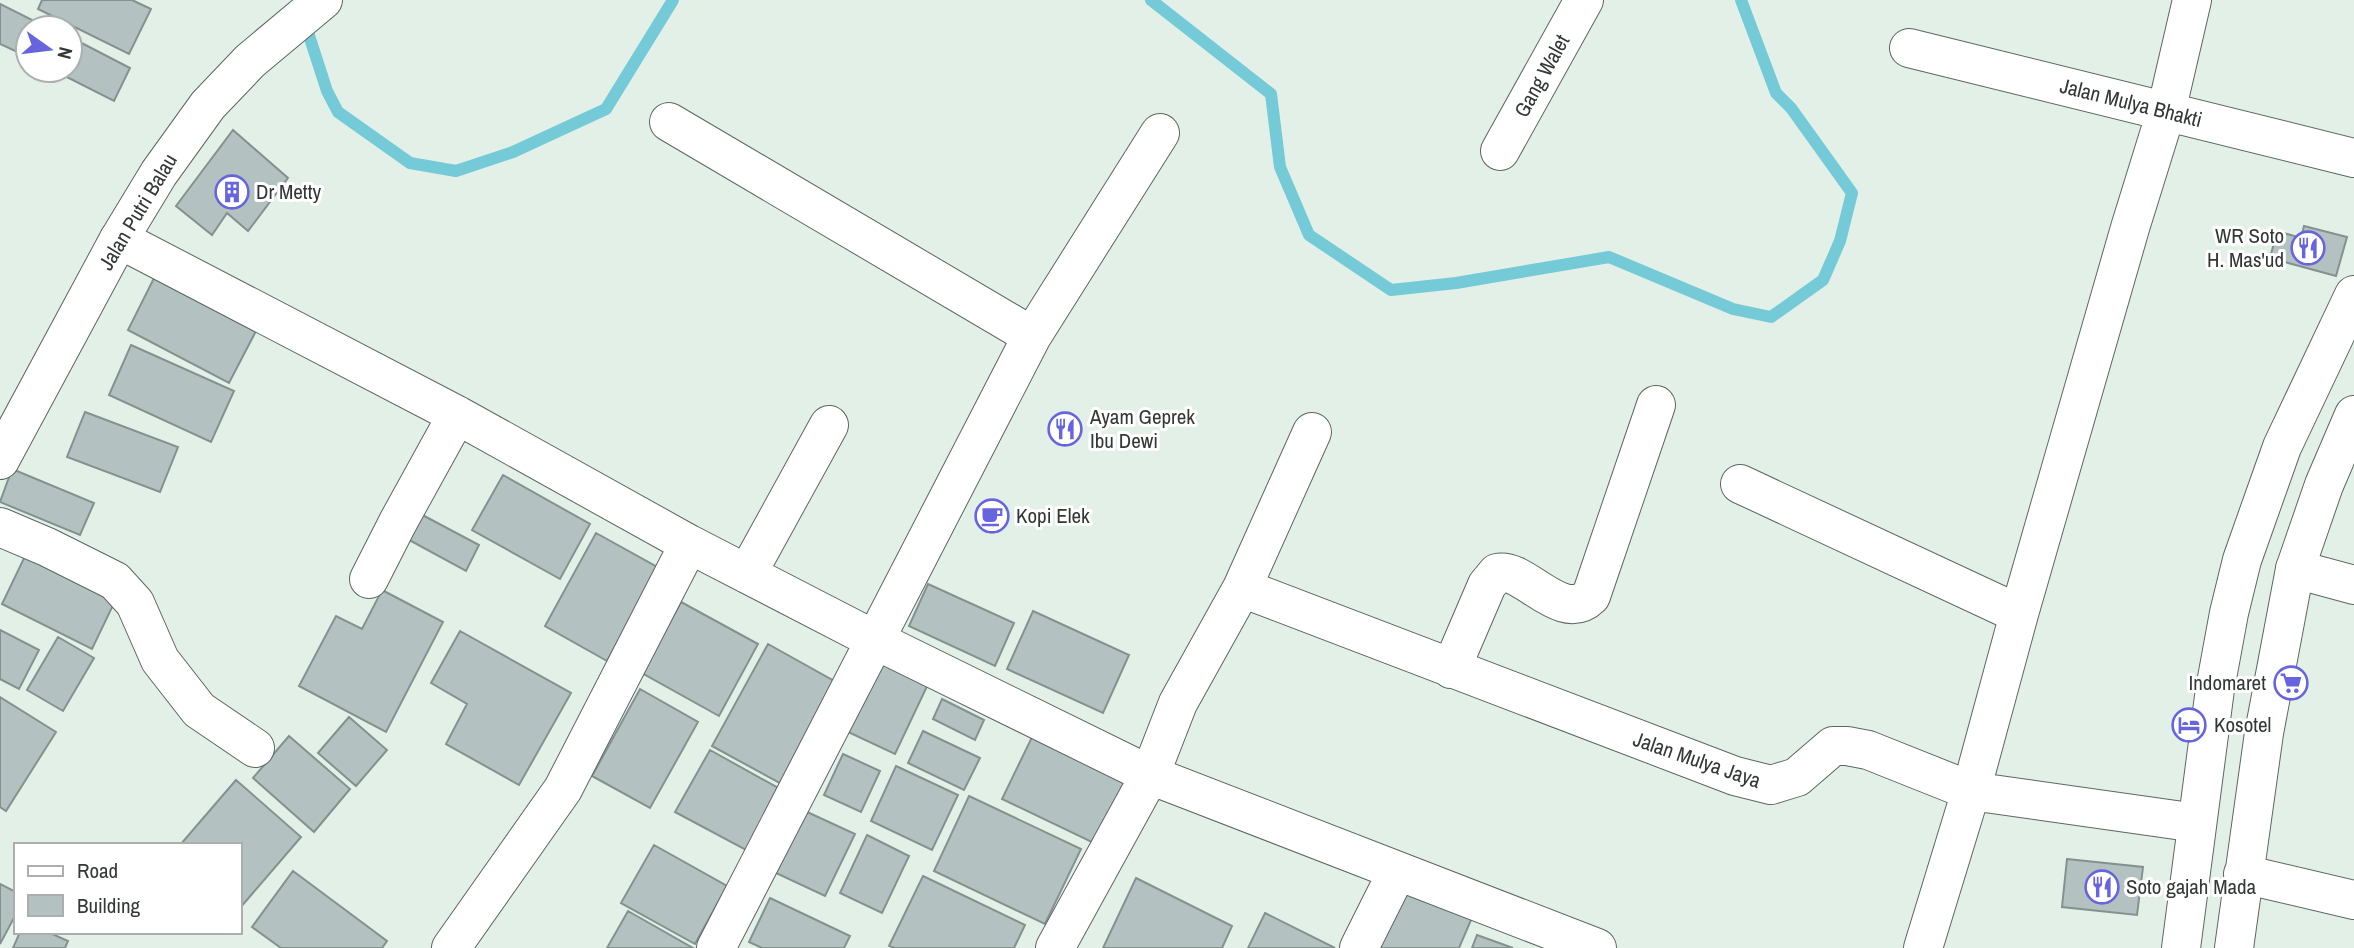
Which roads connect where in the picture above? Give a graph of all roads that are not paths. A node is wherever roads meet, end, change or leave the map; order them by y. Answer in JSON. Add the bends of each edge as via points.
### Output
{"nodes":[{"id":1,"x":323,"y":0,"type":"edge"},
{"id":2,"x":1584,"y":0,"type":"edge"},
{"id":3,"x":2192,"y":0,"type":"edge"},
{"id":4,"x":1909,"y":48,"type":"dead end"},
{"id":5,"x":2166,"y":112,"type":"junction"},
{"id":6,"x":669,"y":122,"type":"dead end"},
{"id":7,"x":1160,"y":133,"type":"dead end"},
{"id":8,"x":1500,"y":151,"type":"dead end"},
{"id":9,"x":2354,"y":158,"type":"edge"},
{"id":10,"x":119,"y":239,"type":"junction"},
{"id":11,"x":2354,"y":295,"type":"edge"},
{"id":12,"x":1032,"y":336,"type":"junction"},
{"id":13,"x":1656,"y":405,"type":"dead end"},
{"id":14,"x":457,"y":415,"type":"junction"},
{"id":15,"x":2354,"y":415,"type":"edge"},
{"id":16,"x":829,"y":425,"type":"dead end"},
{"id":17,"x":1312,"y":432,"type":"dead end"},
{"id":18,"x":0,"y":460,"type":"edge"},
{"id":19,"x":1740,"y":484,"type":"dead end"},
{"id":20,"x":0,"y":527,"type":"edge"},
{"id":21,"x":690,"y":544,"type":"junction"},
{"id":22,"x":2295,"y":569,"type":"junction"},
{"id":23,"x":747,"y":574,"type":"junction"},
{"id":24,"x":369,"y":579,"type":"dead end"},
{"id":25,"x":2354,"y":585,"type":"edge"},
{"id":26,"x":1242,"y":588,"type":"junction"},
{"id":27,"x":2019,"y":614,"type":"junction"},
{"id":28,"x":873,"y":639,"type":"junction"},
{"id":29,"x":1451,"y":669,"type":"junction"},
{"id":30,"x":256,"y":748,"type":"dead end"},
{"id":31,"x":1150,"y":775,"type":"junction"},
{"id":32,"x":1971,"y":791,"type":"junction"},
{"id":33,"x":2197,"y":823,"type":"junction"},
{"id":34,"x":1397,"y":872,"type":"junction"},
{"id":35,"x":2243,"y":874,"type":"junction"},
{"id":36,"x":2354,"y":900,"type":"edge"},
{"id":37,"x":451,"y":948,"type":"edge"},
{"id":38,"x":716,"y":948,"type":"edge"},
{"id":39,"x":1055,"y":948,"type":"edge"},
{"id":40,"x":1359,"y":948,"type":"edge"},
{"id":41,"x":1597,"y":948,"type":"edge"},
{"id":42,"x":1923,"y":948,"type":"edge"},
{"id":43,"x":2181,"y":948,"type":"edge"},
{"id":44,"x":2234,"y":948,"type":"edge"}],
"edges":[{"from":1,"to":10,"type":"street","name":"Jalan Putri Balau","via":[[250,61],[208,105]]},
{"from":2,"to":8,"type":"street","name":"Gang Walet"},
{"from":3,"to":5,"type":"street"},
{"from":4,"to":5,"type":"street","name":"Jalan Mulya Bhakti"},
{"from":5,"to":9,"type":"street","name":"Jalan Mulya Bhakti"},
{"from":5,"to":27,"type":"street"},
{"from":6,"to":12,"type":"street"},
{"from":7,"to":12,"type":"street"},
{"from":10,"to":14,"type":"street"},
{"from":10,"to":18,"type":"street","name":"Jalan Putri Balau"},
{"from":11,"to":33,"type":"street","via":[[2282,447],[2242,560],[2215,689]]},
{"from":12,"to":28,"type":"street"},
{"from":13,"to":29,"type":"street","via":[[1591,596],[1584,603],[1571,604],[1507,572],[1497,573],[1487,585]]},
{"from":14,"to":21,"type":"street"},
{"from":14,"to":24,"type":"street"},
{"from":15,"to":22,"type":"street","via":[[2323,485]]},
{"from":16,"to":23,"type":"street"},
{"from":17,"to":26,"type":"street"},
{"from":19,"to":27,"type":"street"},
{"from":20,"to":30,"type":"street","via":[[115,581],[135,603],[160,660],[199,710]]},
{"from":21,"to":23,"type":"street"},
{"from":21,"to":37,"type":"street","via":[[563,789]]},
{"from":22,"to":25,"type":"street"},
{"from":22,"to":35,"type":"street"},
{"from":23,"to":28,"type":"street"},
{"from":26,"to":29,"type":"street","name":"Jalan Mulya Jaya"},
{"from":26,"to":31,"type":"street","via":[[1178,703]]},
{"from":27,"to":32,"type":"street"},
{"from":28,"to":31,"type":"street"},
{"from":28,"to":38,"type":"street"},
{"from":29,"to":32,"type":"street","name":"Jalan Mulya Jaya","via":[[1735,776],[1771,785],[1797,777],[1833,746],[1847,746]]},
{"from":31,"to":34,"type":"street"},
{"from":31,"to":39,"type":"street"},
{"from":32,"to":33,"type":"street","name":"Jalan Mulya Jaya"},
{"from":32,"to":42,"type":"street"},
{"from":33,"to":43,"type":"street"},
{"from":34,"to":40,"type":"street"},
{"from":34,"to":41,"type":"street"},
{"from":35,"to":36,"type":"street"},
{"from":35,"to":44,"type":"street"}]}
